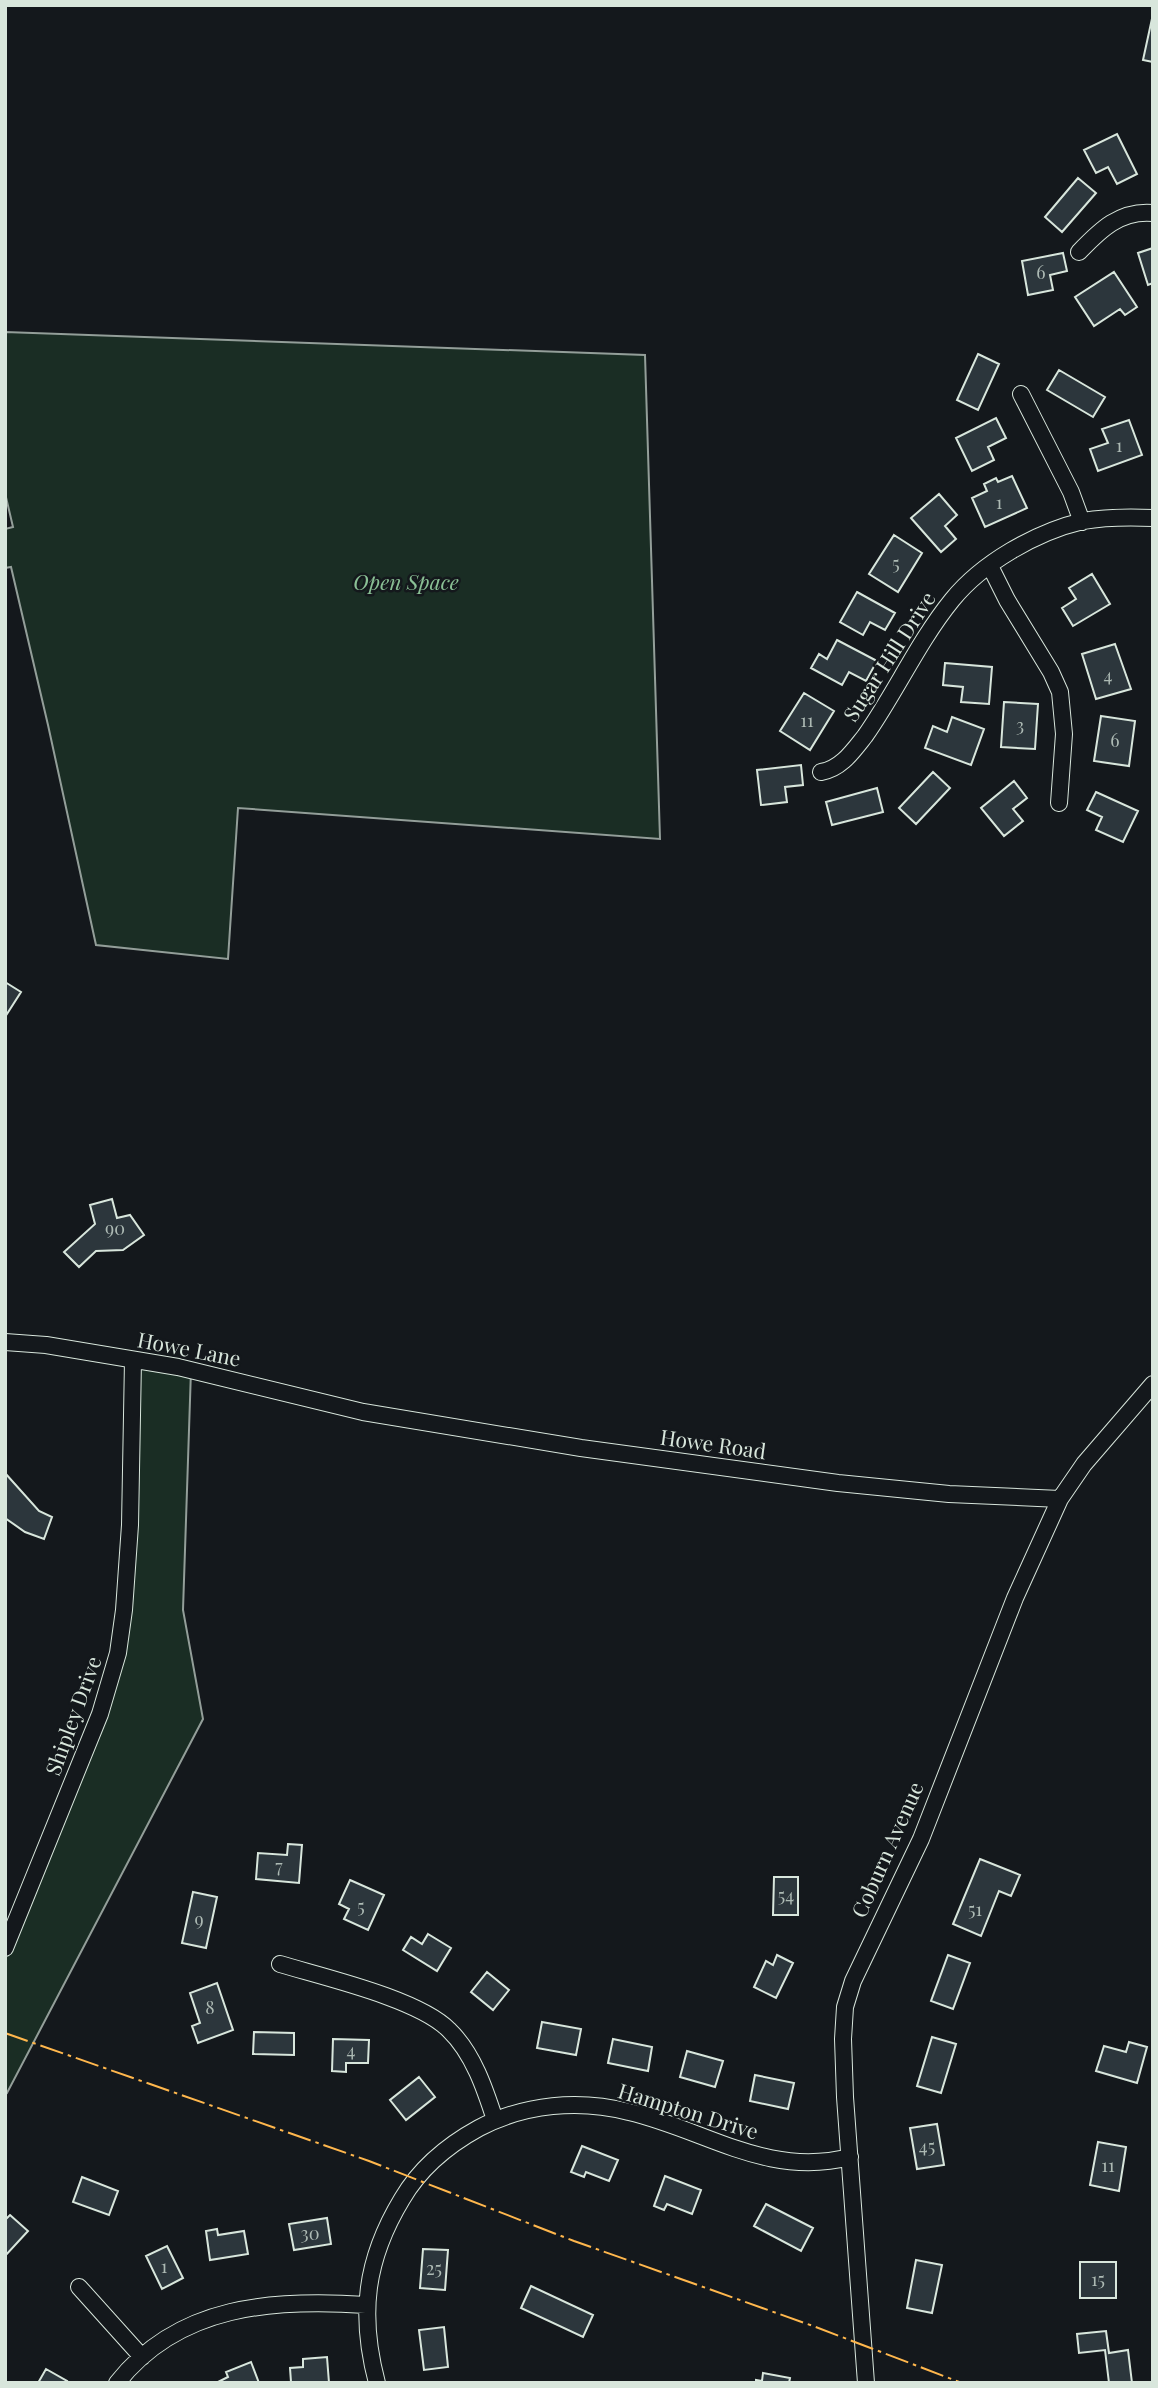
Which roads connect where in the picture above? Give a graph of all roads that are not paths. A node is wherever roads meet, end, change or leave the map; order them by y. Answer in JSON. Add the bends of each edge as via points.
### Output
{"nodes":[{"id":1,"x":1153,"y":213,"type":"edge"},
{"id":2,"x":1079,"y":252,"type":"dead end"},
{"id":3,"x":1021,"y":394,"type":"dead end"},
{"id":4,"x":1153,"y":518,"type":"edge"},
{"id":5,"x":1082,"y":522,"type":"junction"},
{"id":6,"x":990,"y":566,"type":"junction"},
{"id":7,"x":821,"y":772,"type":"dead end"},
{"id":8,"x":1059,"y":803,"type":"dead end"},
{"id":9,"x":5,"y":1342,"type":"edge"},
{"id":10,"x":134,"y":1360,"type":"junction"},
{"id":11,"x":1153,"y":1384,"type":"edge"},
{"id":12,"x":363,"y":1412,"type":"joint"},
{"id":13,"x":1060,"y":1499,"type":"junction"},
{"id":14,"x":5,"y":1948,"type":"edge"},
{"id":15,"x":280,"y":1964,"type":"dead end"},
{"id":16,"x":495,"y":2120,"type":"junction"},
{"id":17,"x":850,"y":2157,"type":"junction"},
{"id":18,"x":79,"y":2287,"type":"dead end"},
{"id":19,"x":366,"y":2305,"type":"junction"},
{"id":20,"x":142,"y":2357,"type":"junction"},
{"id":21,"x":117,"y":2383,"type":"edge"},
{"id":22,"x":377,"y":2383,"type":"edge"},
{"id":23,"x":866,"y":2383,"type":"edge"}],
"edges":[{"from":1,"to":2,"type":"street","via":[[1127,214],[1100,230]]},
{"from":3,"to":5,"type":"street"},
{"from":4,"to":5,"type":"street","name":"Sugar Hill Drive"},
{"from":5,"to":6,"type":"street","name":"Sugar Hill Drive","via":[[1021,546]]},
{"from":6,"to":7,"type":"street","name":"Sugar Hill Drive","via":[[953,599],[928,632],[855,749],[831,771]]},
{"from":6,"to":8,"type":"street","via":[[1060,692],[1064,734]]},
{"from":9,"to":10,"type":"street","name":"Howe Lane"},
{"from":10,"to":12,"type":"street","name":"Howe Lane"},
{"from":10,"to":14,"type":"street","name":"Shipley Drive","via":[[130,1525],[118,1653],[100,1714]]},
{"from":11,"to":13,"type":"street","name":"Coburn Avenue"},
{"from":12,"to":13,"type":"street","name":"Howe Road","via":[[838,1483]]},
{"from":13,"to":17,"type":"street","name":"Coburn Avenue","via":[[1015,1598],[920,1839],[853,1981],[843,2039]]},
{"from":15,"to":16,"type":"street","via":[[400,2002],[449,2029],[464,2047]]},
{"from":16,"to":17,"type":"street","name":"Hampton Drive","via":[[542,2107],[593,2106],[630,2112],[770,2160],[798,2164]]},
{"from":16,"to":19,"type":"street","name":"Hampton Drive","via":[[442,2153],[408,2188],[376,2256]]},
{"from":17,"to":23,"type":"street","name":"Coburn Avenue"},
{"from":18,"to":20,"type":"street"},
{"from":19,"to":20,"type":"street","via":[[304,2301],[238,2310],[188,2327]]},
{"from":19,"to":22,"type":"street","name":"Hampton Drive"},
{"from":20,"to":21,"type":"street"}]}
